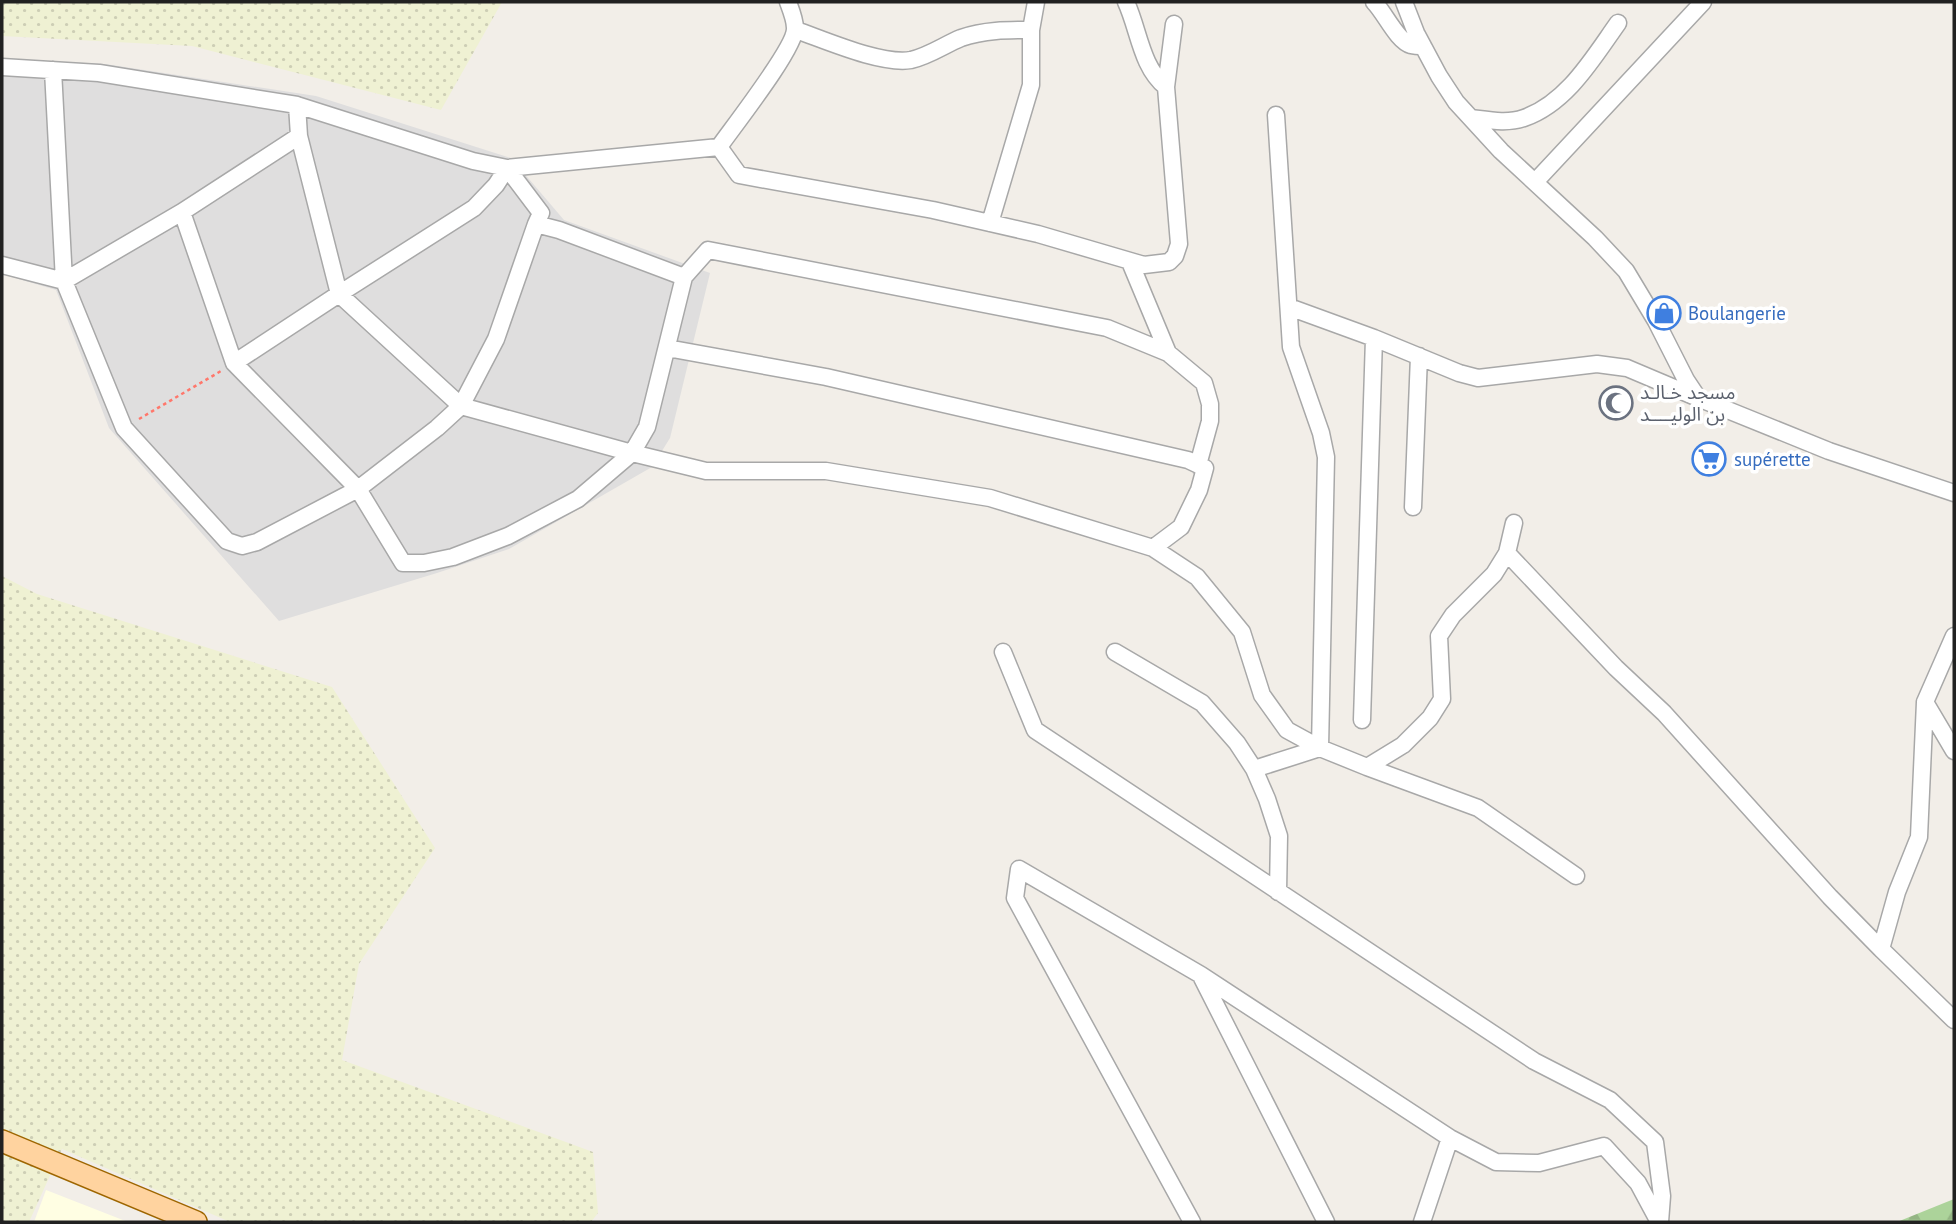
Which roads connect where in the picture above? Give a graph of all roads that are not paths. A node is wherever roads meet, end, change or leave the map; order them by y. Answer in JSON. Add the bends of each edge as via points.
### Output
{"nodes":[{"id":1,"x":788,"y":2,"type":"edge"},
{"id":2,"x":1036,"y":2,"type":"edge"},
{"id":3,"x":1126,"y":2,"type":"edge"},
{"id":4,"x":1374,"y":2,"type":"edge"},
{"id":5,"x":1404,"y":2,"type":"edge"},
{"id":6,"x":1703,"y":2,"type":"edge"},
{"id":7,"x":1618,"y":23,"type":"dead end"},
{"id":8,"x":1174,"y":24,"type":"dead end"},
{"id":9,"x":796,"y":30,"type":"junction"},
{"id":10,"x":1031,"y":30,"type":"junction"},
{"id":11,"x":1423,"y":46,"type":"junction"},
{"id":12,"x":2,"y":67,"type":"edge"},
{"id":13,"x":53,"y":70,"type":"junction"},
{"id":14,"x":1166,"y":87,"type":"junction"},
{"id":15,"x":297,"y":105,"type":"junction"},
{"id":16,"x":1276,"y":115,"type":"dead end"},
{"id":17,"x":1471,"y":118,"type":"junction"},
{"id":18,"x":299,"y":136,"type":"junction"},
{"id":19,"x":719,"y":147,"type":"junction"},
{"id":20,"x":507,"y":168,"type":"junction"},
{"id":21,"x":1535,"y":182,"type":"junction"},
{"id":22,"x":182,"y":212,"type":"junction"},
{"id":23,"x":990,"y":223,"type":"junction"},
{"id":24,"x":536,"y":225,"type":"junction"},
{"id":25,"x":1130,"y":262,"type":"junction"},
{"id":26,"x":2,"y":265,"type":"edge"},
{"id":27,"x":684,"y":277,"type":"junction"},
{"id":28,"x":64,"y":281,"type":"junction"},
{"id":29,"x":339,"y":294,"type":"junction"},
{"id":30,"x":1289,"y":307,"type":"junction"},
{"id":31,"x":1374,"y":338,"type":"junction"},
{"id":32,"x":667,"y":348,"type":"junction"},
{"id":33,"x":1168,"y":353,"type":"junction"},
{"id":34,"x":1419,"y":356,"type":"junction"},
{"id":35,"x":234,"y":363,"type":"junction"},
{"id":36,"x":1698,"y":398,"type":"junction"},
{"id":37,"x":461,"y":406,"type":"junction"},
{"id":38,"x":632,"y":453,"type":"junction"},
{"id":39,"x":1198,"y":465,"type":"junction"},
{"id":40,"x":358,"y":489,"type":"junction"},
{"id":41,"x":1954,"y":493,"type":"edge"},
{"id":42,"x":1413,"y":506,"type":"dead end"},
{"id":43,"x":1514,"y":523,"type":"dead end"},
{"id":44,"x":1153,"y":548,"type":"junction"},
{"id":45,"x":1507,"y":553,"type":"junction"},
{"id":46,"x":1954,"y":636,"type":"edge"},
{"id":47,"x":1003,"y":652,"type":"dead end"},
{"id":48,"x":1115,"y":652,"type":"dead end"},
{"id":49,"x":1925,"y":702,"type":"junction"},
{"id":50,"x":1362,"y":720,"type":"dead end"},
{"id":51,"x":1320,"y":748,"type":"junction"},
{"id":52,"x":1954,"y":751,"type":"edge"},
{"id":53,"x":1367,"y":767,"type":"junction"},
{"id":54,"x":1254,"y":769,"type":"junction"},
{"id":55,"x":1576,"y":876,"type":"dead end"},
{"id":56,"x":1278,"y":892,"type":"junction"},
{"id":57,"x":1881,"y":949,"type":"junction"},
{"id":58,"x":1201,"y":975,"type":"junction"},
{"id":59,"x":1954,"y":1020,"type":"edge"},
{"id":60,"x":1450,"y":1138,"type":"junction"},
{"id":61,"x":2,"y":1141,"type":"edge"},
{"id":62,"x":196,"y":1222,"type":"edge"},
{"id":63,"x":1192,"y":1222,"type":"edge"},
{"id":64,"x":1326,"y":1222,"type":"edge"},
{"id":65,"x":1422,"y":1222,"type":"edge"},
{"id":66,"x":1659,"y":1222,"type":"edge"}],
"edges":[{"from":1,"to":9,"type":"street"},
{"from":2,"to":10,"type":"street"},
{"from":3,"to":14,"type":"street","via":[[1147,64]]},
{"from":4,"to":11,"type":"street","via":[[1404,41]]},
{"from":5,"to":11,"type":"street"},
{"from":6,"to":21,"type":"street"},
{"from":7,"to":17,"type":"street","via":[[1553,103],[1524,118],[1500,122]]},
{"from":8,"to":14,"type":"street"},
{"from":9,"to":10,"type":"street","via":[[881,58],[910,60],[961,38],[996,30]]},
{"from":9,"to":19,"type":"street"},
{"from":10,"to":23,"type":"street","via":[[1031,85]]},
{"from":11,"to":17,"type":"street","via":[[1456,102]]},
{"from":12,"to":13,"type":"street"},
{"from":13,"to":15,"type":"street","via":[[99,73]]},
{"from":13,"to":28,"type":"street"},
{"from":14,"to":25,"type":"street","via":[[1179,244],[1168,262]]},
{"from":15,"to":18,"type":"street"},
{"from":15,"to":20,"type":"street"},
{"from":16,"to":30,"type":"street"},
{"from":17,"to":21,"type":"street"},
{"from":18,"to":22,"type":"street"},
{"from":18,"to":29,"type":"street"},
{"from":19,"to":20,"type":"street"},
{"from":19,"to":23,"type":"street","via":[[739,175]]},
{"from":20,"to":24,"type":"street","via":[[541,213]]},
{"from":20,"to":29,"type":"street","via":[[474,208]]},
{"from":21,"to":36,"type":"street","via":[[1626,271]]},
{"from":22,"to":28,"type":"street"},
{"from":22,"to":35,"type":"street"},
{"from":23,"to":25,"type":"street"},
{"from":24,"to":27,"type":"street"},
{"from":24,"to":37,"type":"street","via":[[496,339]]},
{"from":25,"to":33,"type":"street"},
{"from":26,"to":28,"type":"street"},
{"from":27,"to":32,"type":"street"},
{"from":27,"to":33,"type":"street","via":[[708,250],[1107,328]]},
{"from":28,"to":40,"type":"street","via":[[124,428],[227,541],[242,546],[257,542]]},
{"from":29,"to":35,"type":"street"},
{"from":29,"to":37,"type":"street"},
{"from":30,"to":31,"type":"street"},
{"from":30,"to":51,"type":"street","via":[[1291,347],[1326,457]]},
{"from":31,"to":34,"type":"street"},
{"from":31,"to":50,"type":"street"},
{"from":32,"to":38,"type":"street","via":[[648,427]]},
{"from":32,"to":39,"type":"street","via":[[826,377]]},
{"from":33,"to":39,"type":"street","via":[[1204,383],[1210,404]]},
{"from":34,"to":36,"type":"street","via":[[1478,378],[1597,364],[1627,368]]},
{"from":34,"to":42,"type":"street"},
{"from":35,"to":40,"type":"street"},
{"from":36,"to":41,"type":"street","via":[[1829,451]]},
{"from":37,"to":38,"type":"street"},
{"from":37,"to":40,"type":"street"},
{"from":38,"to":40,"type":"street","via":[[578,499],[497,540],[424,563],[403,563]]},
{"from":38,"to":44,"type":"street","via":[[706,471],[826,471],[990,498]]},
{"from":39,"to":44,"type":"street","via":[[1205,468],[1199,490],[1181,527]]},
{"from":43,"to":45,"type":"street"},
{"from":44,"to":51,"type":"street","via":[[1197,577],[1242,632],[1262,695],[1281,722]]},
{"from":45,"to":53,"type":"street","via":[[1438,636],[1442,699],[1430,718],[1402,745]]},
{"from":45,"to":57,"type":"street","via":[[1664,713]]},
{"from":46,"to":49,"type":"street"},
{"from":47,"to":56,"type":"street","via":[[1035,730]]},
{"from":48,"to":54,"type":"street","via":[[1202,704]]},
{"from":49,"to":52,"type":"street"},
{"from":49,"to":57,"type":"street","via":[[1919,836]]},
{"from":51,"to":53,"type":"street"},
{"from":51,"to":54,"type":"street"},
{"from":53,"to":55,"type":"street","via":[[1478,808]]},
{"from":54,"to":56,"type":"street","via":[[1279,836]]},
{"from":56,"to":66,"type":"street","via":[[1534,1061],[1609,1100],[1655,1142],[1662,1196]]},
{"from":57,"to":59,"type":"street"},
{"from":58,"to":60,"type":"street"},
{"from":58,"to":63,"type":"street","via":[[1019,869],[1015,898]]},
{"from":58,"to":64,"type":"street"},
{"from":60,"to":65,"type":"street"},
{"from":60,"to":66,"type":"street","via":[[1496,1162],[1539,1163],[1604,1146],[1638,1183]]},
{"from":61,"to":62,"type":"main road"}]}
